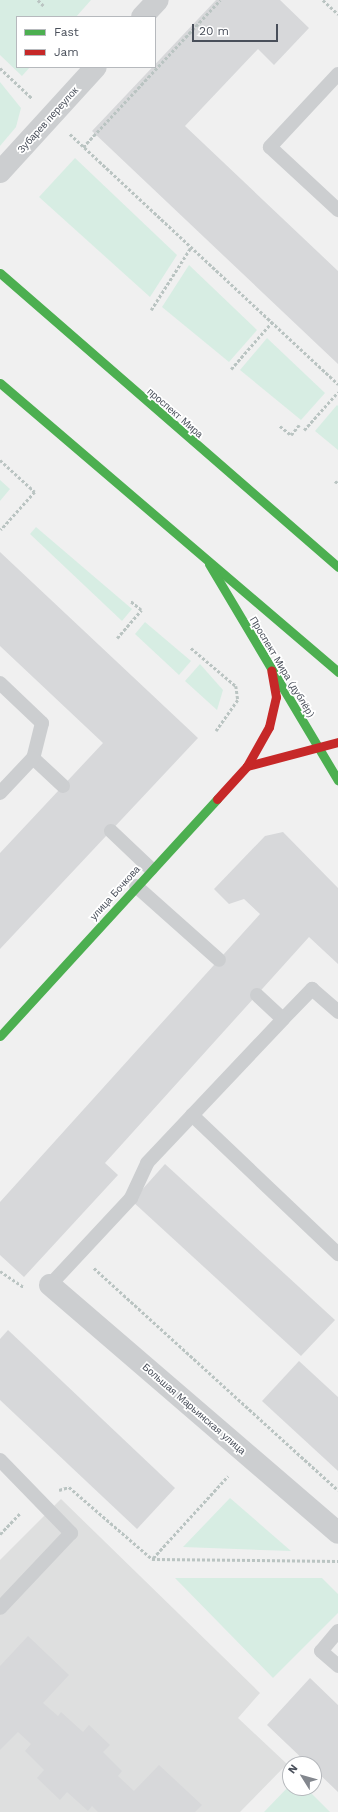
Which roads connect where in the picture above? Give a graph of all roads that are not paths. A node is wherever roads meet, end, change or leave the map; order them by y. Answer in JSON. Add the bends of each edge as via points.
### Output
{"nodes":[{"id":1,"x":157,"y":0,"type":"edge"},
{"id":2,"x":143,"y":16,"type":"edge"},
{"id":3,"x":95,"y":68,"type":"edge"},
{"id":4,"x":338,"y":74,"type":"edge"},
{"id":5,"x":0,"y":172,"type":"edge"},
{"id":6,"x":338,"y":210,"type":"edge"},
{"id":7,"x":0,"y":273,"type":"edge"},
{"id":8,"x":0,"y":383,"type":"edge"},
{"id":9,"x":209,"y":564,"type":"junction"},
{"id":10,"x":338,"y":567,"type":"edge"},
{"id":11,"x":271,"y":670,"type":"junction"},
{"id":12,"x":338,"y":672,"type":"edge"},
{"id":13,"x":0,"y":683,"type":"edge"},
{"id":14,"x":338,"y":742,"type":"edge"},
{"id":15,"x":318,"y":748,"type":"junction"},
{"id":16,"x":32,"y":758,"type":"junction"},
{"id":17,"x":247,"y":766,"type":"junction"},
{"id":18,"x":338,"y":780,"type":"edge"},
{"id":19,"x":63,"y":786,"type":"dead end"},
{"id":20,"x":0,"y":793,"type":"edge"},
{"id":21,"x":111,"y":831,"type":"dead end"},
{"id":22,"x":151,"y":869,"type":"junction"},
{"id":23,"x":136,"y":886,"type":"junction"},
{"id":24,"x":219,"y":960,"type":"dead end"},
{"id":25,"x":256,"y":995,"type":"dead end"},
{"id":26,"x":338,"y":1012,"type":"edge"},
{"id":27,"x":283,"y":1019,"type":"junction"},
{"id":28,"x":2,"y":1030,"type":"edge"},
{"id":29,"x":192,"y":1115,"type":"junction"},
{"id":30,"x":338,"y":1254,"type":"edge"},
{"id":31,"x":50,"y":1285,"type":"joint"},
{"id":32,"x":0,"y":1460,"type":"edge"},
{"id":33,"x":338,"y":1533,"type":"edge"},
{"id":34,"x":0,"y":1608,"type":"edge"},
{"id":35,"x":338,"y":1631,"type":"edge"},
{"id":36,"x":338,"y":1666,"type":"edge"}],
"edges":[{"from":1,"to":2,"type":"street"},
{"from":3,"to":5,"type":"street","name":"Зубарев переулок"},
{"from":4,"to":6,"type":"lane","via":[[270,147]]},
{"from":7,"to":10,"type":"main road","name":"проспект Мира"},
{"from":8,"to":9,"type":"main road"},
{"from":9,"to":11,"type":"main road","name":"Проспект Мира (дублёр)"},
{"from":9,"to":12,"type":"main road"},
{"from":11,"to":15,"type":"main road","name":"Проспект Мира (дублёр)"},
{"from":11,"to":17,"type":"main road","name":"улица Бочкова","via":[[276,697],[271,719]]},
{"from":13,"to":16,"type":"lane","via":[[42,723]]},
{"from":14,"to":15,"type":"main road"},
{"from":15,"to":17,"type":"main road"},
{"from":15,"to":18,"type":"main road","name":"Проспект Мира (дублёр)"},
{"from":16,"to":19,"type":"lane"},
{"from":16,"to":20,"type":"lane"},
{"from":17,"to":22,"type":"main road","name":"улица Бочкова"},
{"from":21,"to":22,"type":"lane"},
{"from":22,"to":23,"type":"main road","name":"улица Бочкова"},
{"from":23,"to":24,"type":"lane"},
{"from":23,"to":28,"type":"main road","name":"улица Бочкова"},
{"from":25,"to":27,"type":"lane"},
{"from":26,"to":27,"type":"lane","via":[[312,989]]},
{"from":27,"to":29,"type":"lane"},
{"from":29,"to":30,"type":"lane"},
{"from":29,"to":31,"type":"lane","via":[[147,1163],[131,1198]]},
{"from":31,"to":33,"type":"street","name":"Большая Марьинская улица"},
{"from":32,"to":34,"type":"lane","via":[[72,1533]]},
{"from":35,"to":36,"type":"lane","via":[[321,1651]]}]}
